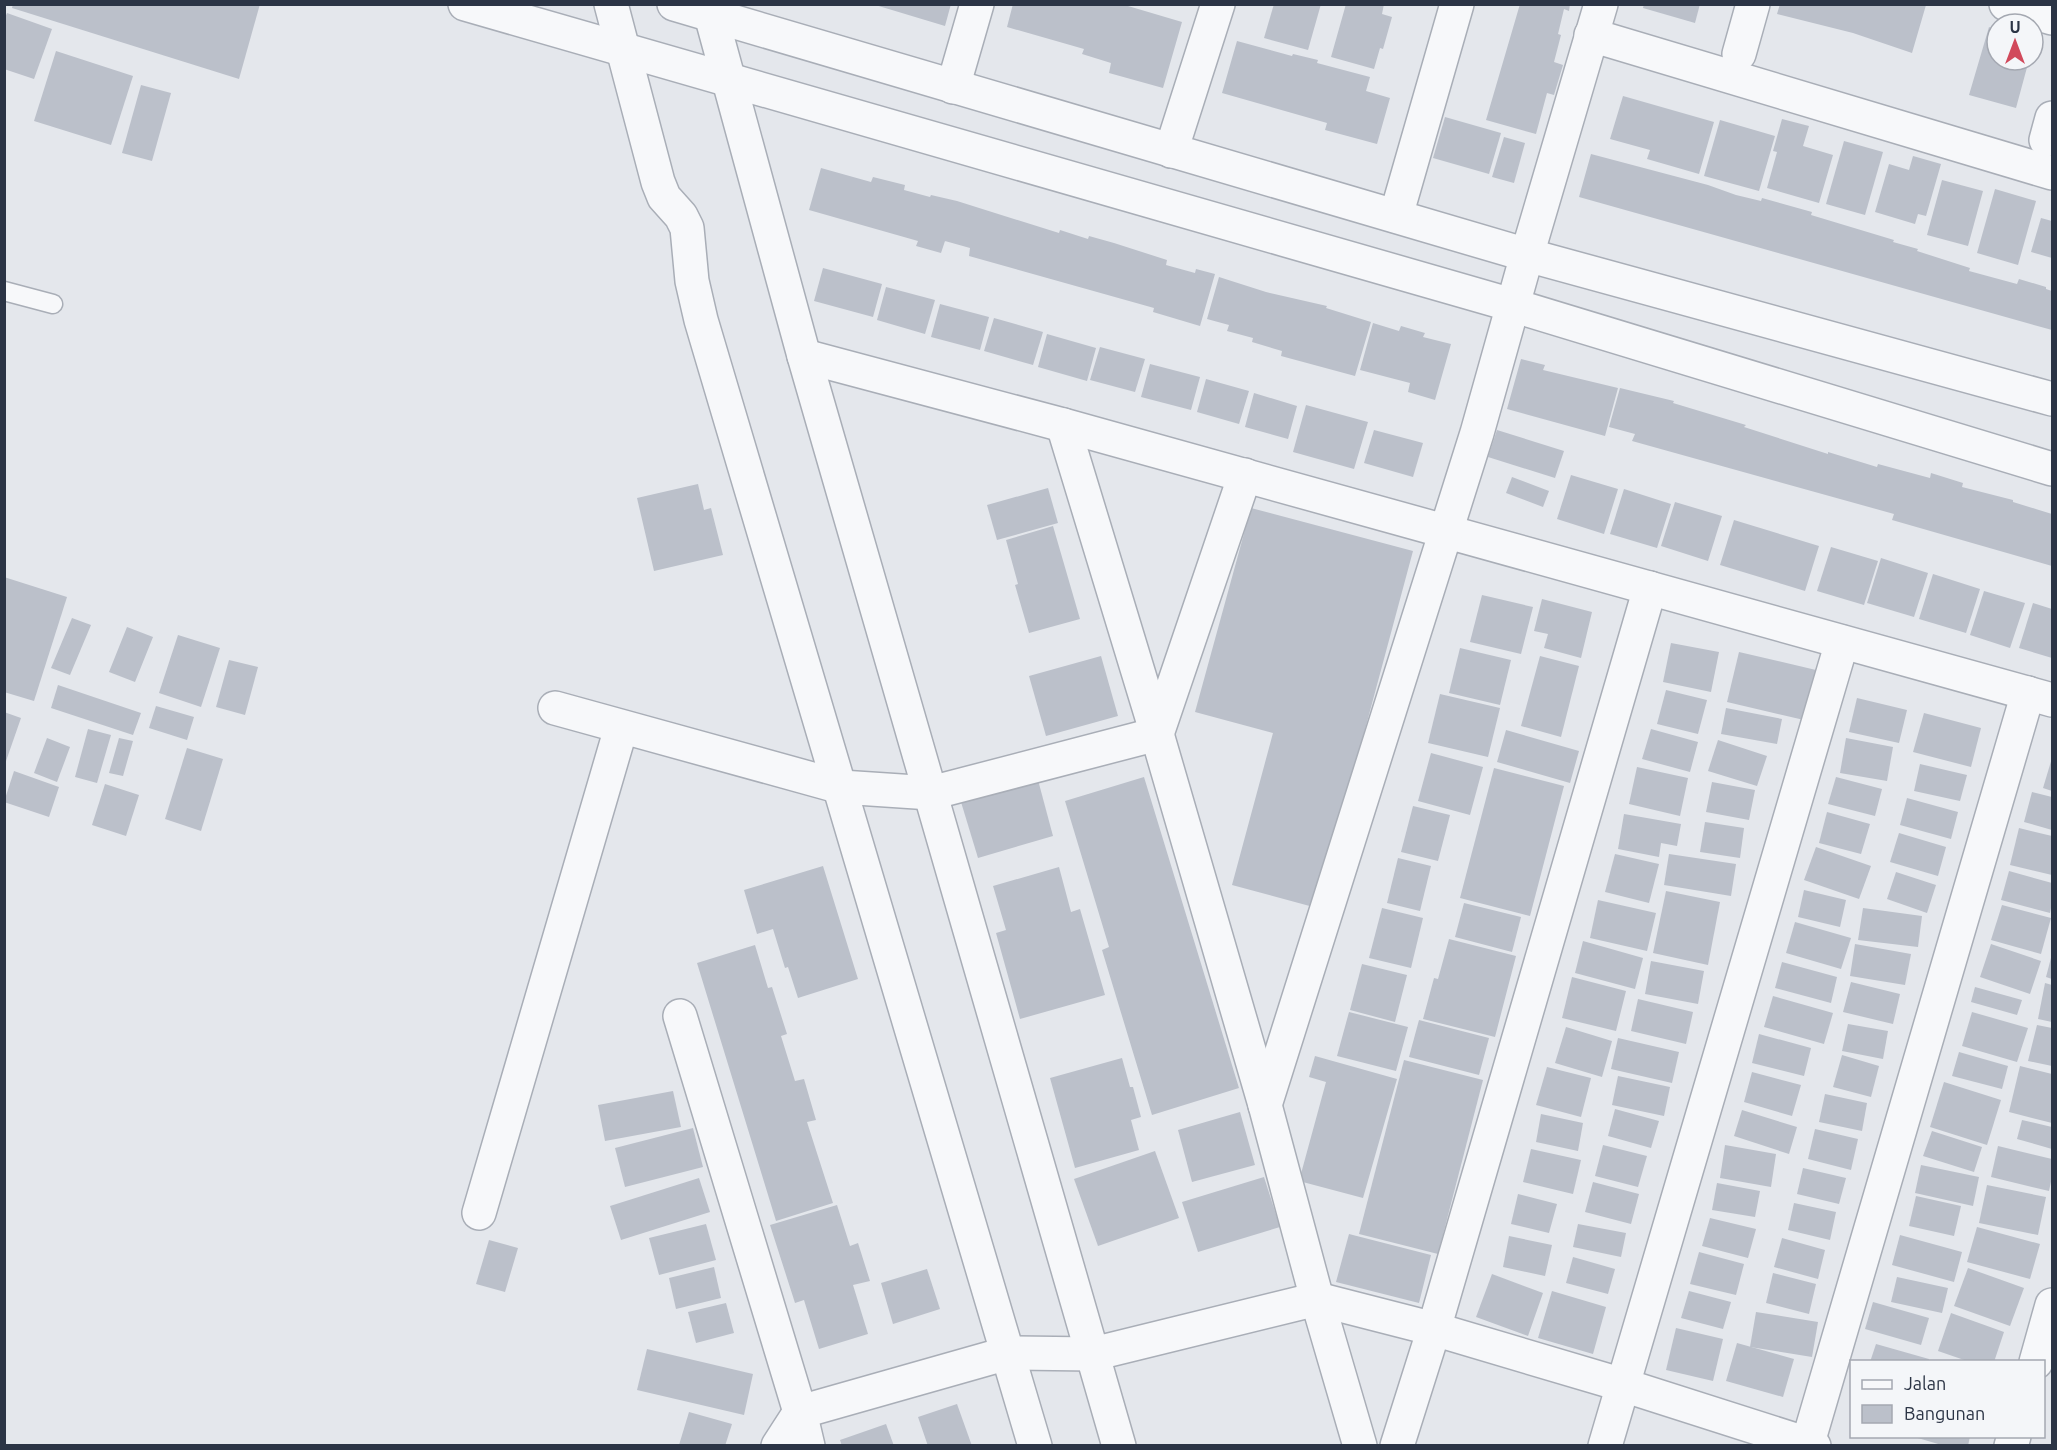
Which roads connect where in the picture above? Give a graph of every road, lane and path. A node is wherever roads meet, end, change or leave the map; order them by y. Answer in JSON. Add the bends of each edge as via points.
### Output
{"nodes":[{"id":1,"x":465,"y":4,"type":"edge"},
{"id":2,"x":611,"y":4,"type":"edge"},
{"id":3,"x":674,"y":4,"type":"edge"},
{"id":4,"x":977,"y":4,"type":"edge"},
{"id":5,"x":1218,"y":4,"type":"edge"},
{"id":6,"x":1457,"y":4,"type":"edge"},
{"id":7,"x":1601,"y":4,"type":"edge"},
{"id":8,"x":1753,"y":4,"type":"edge"},
{"id":9,"x":2006,"y":4,"type":"edge"},
{"id":10,"x":710,"y":10,"type":"edge"},
{"id":11,"x":2052,"y":18,"type":"edge"},
{"id":12,"x":1592,"y":35,"type":"junction"},
{"id":13,"x":624,"y":51,"type":"junction"},
{"id":14,"x":1739,"y":54,"type":"dead end"},
{"id":15,"x":729,"y":80,"type":"junction"},
{"id":16,"x":953,"y":87,"type":"junction"},
{"id":17,"x":1172,"y":151,"type":"junction"},
{"id":18,"x":2052,"y":173,"type":"edge"},
{"id":19,"x":1396,"y":216,"type":"junction"},
{"id":20,"x":1527,"y":255,"type":"junction"},
{"id":21,"x":4,"y":291,"type":"edge"},
{"id":22,"x":53,"y":304,"type":"dead end"},
{"id":23,"x":1512,"y":305,"type":"junction"},
{"id":24,"x":804,"y":356,"type":"junction"},
{"id":25,"x":2052,"y":399,"type":"edge"},
{"id":26,"x":1064,"y":425,"type":"junction"},
{"id":27,"x":2052,"y":469,"type":"edge"},
{"id":28,"x":1245,"y":475,"type":"junction"},
{"id":29,"x":1446,"y":531,"type":"junction"},
{"id":30,"x":1650,"y":588,"type":"junction"},
{"id":31,"x":1842,"y":642,"type":"junction"},
{"id":32,"x":2040,"y":697,"type":"edge"},
{"id":33,"x":555,"y":708,"type":"dead end"},
{"id":34,"x":621,"y":728,"type":"junction"},
{"id":35,"x":1157,"y":734,"type":"junction"},
{"id":36,"x":841,"y":787,"type":"junction"},
{"id":37,"x":931,"y":793,"type":"junction"},
{"id":38,"x":680,"y":1016,"type":"dead end"},
{"id":39,"x":1265,"y":1105,"type":"junction"},
{"id":40,"x":479,"y":1213,"type":"dead end"},
{"id":41,"x":1317,"y":1299,"type":"junction"},
{"id":42,"x":2052,"y":1305,"type":"edge"},
{"id":43,"x":1434,"y":1329,"type":"junction"},
{"id":44,"x":1008,"y":1353,"type":"junction"},
{"id":45,"x":1093,"y":1354,"type":"junction"},
{"id":46,"x":2037,"y":1360,"type":"edge"},
{"id":47,"x":1623,"y":1385,"type":"junction"},
{"id":48,"x":800,"y":1412,"type":"junction"},
{"id":49,"x":1809,"y":1445,"type":"edge"},
{"id":50,"x":778,"y":1446,"type":"edge"},
{"id":51,"x":808,"y":1446,"type":"edge"},
{"id":52,"x":1035,"y":1446,"type":"edge"},
{"id":53,"x":1119,"y":1446,"type":"edge"},
{"id":54,"x":1360,"y":1446,"type":"edge"},
{"id":55,"x":1397,"y":1446,"type":"edge"},
{"id":56,"x":1605,"y":1446,"type":"edge"}],
"edges":[{"from":1,"to":13,"type":"street"},
{"from":2,"to":13,"type":"street"},
{"from":3,"to":10,"type":"street"},
{"from":4,"to":16,"type":"street"},
{"from":5,"to":17,"type":"street"},
{"from":6,"to":19,"type":"street"},
{"from":7,"to":12,"type":"street"},
{"from":8,"to":14,"type":"street"},
{"from":9,"to":11,"type":"street"},
{"from":10,"to":15,"type":"street"},
{"from":10,"to":16,"type":"street"},
{"from":12,"to":18,"type":"street"},
{"from":12,"to":20,"type":"street"},
{"from":13,"to":15,"type":"street"},
{"from":13,"to":36,"type":"street","via":[[658,182],[687,228],[692,281],[701,320]]},
{"from":15,"to":23,"type":"street"},
{"from":15,"to":24,"type":"street"},
{"from":16,"to":17,"type":"street"},
{"from":17,"to":19,"type":"street"},
{"from":19,"to":20,"type":"street"},
{"from":20,"to":23,"type":"street"},
{"from":20,"to":25,"type":"street"},
{"from":21,"to":22,"type":"lane"},
{"from":23,"to":27,"type":"street"},
{"from":23,"to":29,"type":"street"},
{"from":24,"to":26,"type":"street"},
{"from":24,"to":37,"type":"street"},
{"from":26,"to":28,"type":"street"},
{"from":26,"to":35,"type":"street"},
{"from":28,"to":29,"type":"street"},
{"from":28,"to":35,"type":"street"},
{"from":29,"to":30,"type":"street"},
{"from":29,"to":39,"type":"street"},
{"from":30,"to":31,"type":"street"},
{"from":30,"to":43,"type":"street"},
{"from":31,"to":32,"type":"street"},
{"from":31,"to":47,"type":"street"},
{"from":32,"to":49,"type":"street"},
{"from":33,"to":34,"type":"street"},
{"from":34,"to":36,"type":"street"},
{"from":34,"to":40,"type":"street"},
{"from":35,"to":37,"type":"street"},
{"from":35,"to":39,"type":"street"},
{"from":36,"to":37,"type":"street"},
{"from":36,"to":44,"type":"street"},
{"from":37,"to":45,"type":"street"},
{"from":38,"to":48,"type":"street"},
{"from":39,"to":41,"type":"street"},
{"from":41,"to":43,"type":"street"},
{"from":41,"to":45,"type":"street"},
{"from":41,"to":54,"type":"street"},
{"from":42,"to":46,"type":"street"},
{"from":43,"to":47,"type":"street"},
{"from":43,"to":55,"type":"street"},
{"from":44,"to":45,"type":"street"},
{"from":44,"to":48,"type":"street"},
{"from":44,"to":52,"type":"street"},
{"from":45,"to":53,"type":"street"},
{"from":47,"to":49,"type":"street"},
{"from":47,"to":56,"type":"street"},
{"from":48,"to":50,"type":"street"},
{"from":48,"to":51,"type":"street"}]}
